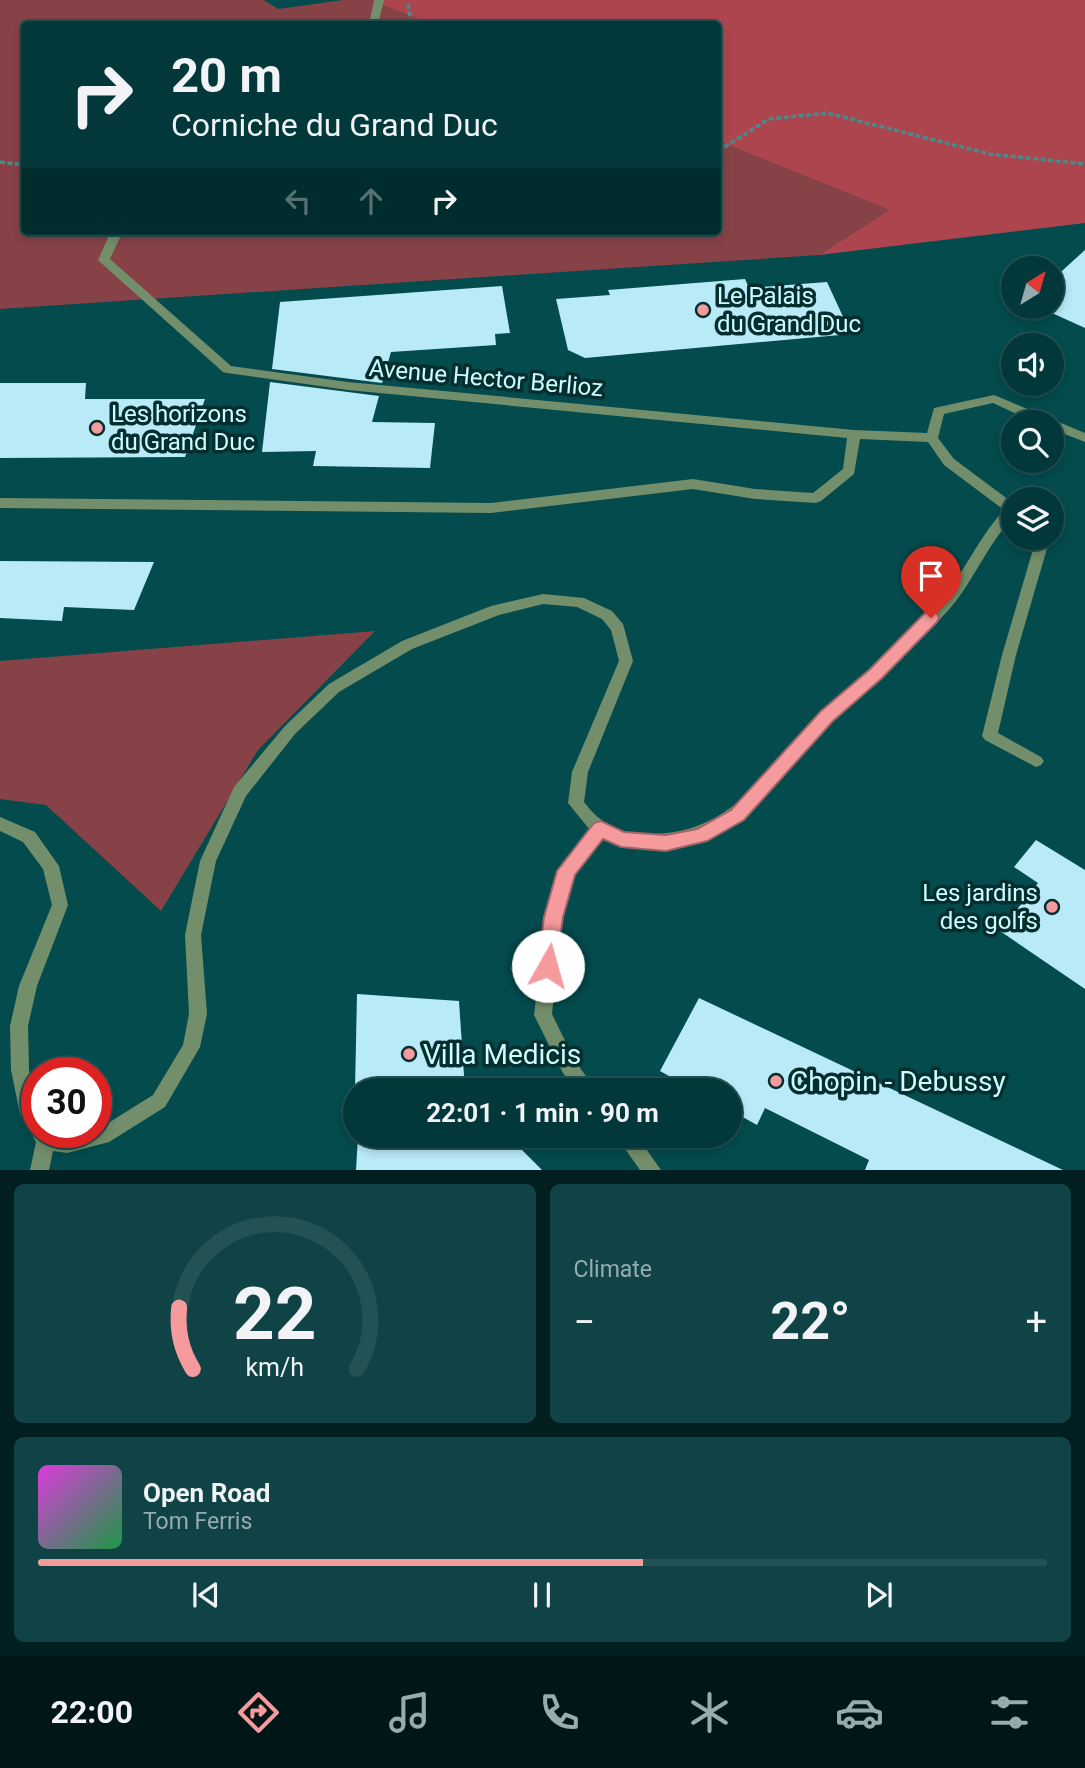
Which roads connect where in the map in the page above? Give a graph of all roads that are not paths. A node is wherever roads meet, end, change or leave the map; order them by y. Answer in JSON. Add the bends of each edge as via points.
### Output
{"nodes":[{"id":1,"x":379,"y":0,"type":"edge"},
{"id":2,"x":374,"y":21,"type":"edge"},
{"id":3,"x":114,"y":235,"type":"edge"},
{"id":4,"x":1018,"y":410,"type":"edge"},
{"id":5,"x":1064,"y":429,"type":"edge"},
{"id":6,"x":854,"y":434,"type":"junction"},
{"id":7,"x":932,"y":438,"type":"junction"},
{"id":8,"x":1085,"y":439,"type":"edge"},
{"id":9,"x":1001,"y":501,"type":"edge"},
{"id":10,"x":0,"y":503,"type":"edge"},
{"id":11,"x":1001,"y":522,"type":"edge"},
{"id":12,"x":1040,"y":550,"type":"edge"},
{"id":13,"x":1036,"y":761,"type":"dead end"},
{"id":14,"x":0,"y":824,"type":"edge"},
{"id":15,"x":601,"y":829,"type":"junction"},
{"id":16,"x":21,"y":1063,"type":"edge"},
{"id":17,"x":577,"y":1078,"type":"edge"},
{"id":18,"x":112,"y":1130,"type":"edge"},
{"id":19,"x":40,"y":1148,"type":"edge"},
{"id":20,"x":635,"y":1148,"type":"edge"},
{"id":21,"x":39,"y":1170,"type":"edge"},
{"id":22,"x":652,"y":1170,"type":"edge"}],
"edges":[{"from":1,"to":2,"type":"street"},
{"from":3,"to":6,"type":"street","name":"Avenue Hector Berlioz","via":[[104,260],[227,369],[348,386]]},
{"from":4,"to":7,"type":"street","via":[[994,400],[938,411]]},
{"from":5,"to":8,"type":"street"},
{"from":6,"to":7,"type":"street","name":"Avenue Hector Berlioz"},
{"from":6,"to":10,"type":"street","via":[[849,471],[816,498],[693,484],[491,508]]},
{"from":7,"to":9,"type":"street","via":[[949,462]]},
{"from":11,"to":15,"type":"street","via":[[949,599],[875,675],[827,716],[737,815],[701,836],[666,843],[621,840]]},
{"from":12,"to":13,"type":"street","via":[[990,736]]},
{"from":14,"to":16,"type":"street","via":[[29,837],[51,866],[60,905],[28,986],[19,1026]]},
{"from":15,"to":17,"type":"street","via":[[567,871],[554,917],[543,1015]]},
{"from":15,"to":18,"type":"street","via":[[589,822],[576,803],[580,772],[626,662],[618,628],[607,615],[579,602],[543,599],[496,610],[407,645],[334,688],[290,730],[240,792],[208,861],[193,935],[198,1014],[191,1046],[159,1101]]},
{"from":19,"to":21,"type":"street"},
{"from":20,"to":22,"type":"street"}]}
